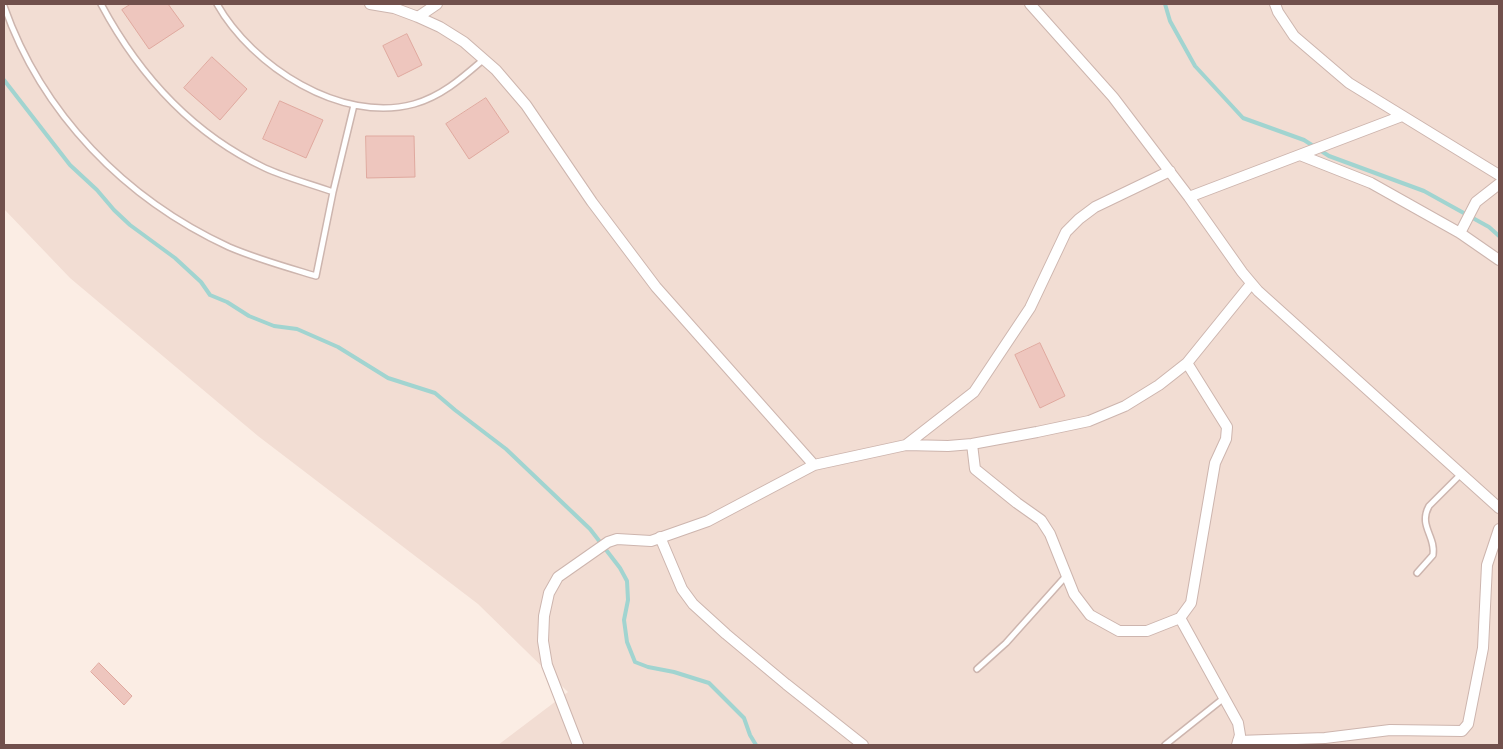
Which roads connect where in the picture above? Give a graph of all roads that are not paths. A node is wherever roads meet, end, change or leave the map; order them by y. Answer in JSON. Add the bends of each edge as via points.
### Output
{"nodes":[{"id":1,"x":101,"y":4,"type":"edge"},
{"id":2,"x":217,"y":4,"type":"edge"},
{"id":3,"x":370,"y":4,"type":"edge"},
{"id":4,"x":437,"y":4,"type":"edge"},
{"id":5,"x":1030,"y":4,"type":"edge"},
{"id":6,"x":1275,"y":4,"type":"edge"},
{"id":7,"x":4,"y":6,"type":"edge"},
{"id":8,"x":418,"y":17,"type":"junction"},
{"id":9,"x":484,"y":59,"type":"junction"},
{"id":10,"x":354,"y":105,"type":"junction"},
{"id":11,"x":1402,"y":116,"type":"junction"},
{"id":12,"x":1304,"y":153,"type":"junction"},
{"id":13,"x":1170,"y":171,"type":"junction"},
{"id":14,"x":1499,"y":175,"type":"edge"},
{"id":15,"x":1499,"y":184,"type":"edge"},
{"id":16,"x":333,"y":192,"type":"junction"},
{"id":17,"x":1189,"y":197,"type":"junction"},
{"id":18,"x":1461,"y":230,"type":"junction"},
{"id":19,"x":1499,"y":260,"type":"edge"},
{"id":20,"x":1252,"y":284,"type":"junction"},
{"id":21,"x":1187,"y":363,"type":"junction"},
{"id":22,"x":972,"y":444,"type":"junction"},
{"id":23,"x":906,"y":445,"type":"junction"},
{"id":24,"x":814,"y":465,"type":"junction"},
{"id":25,"x":1461,"y":473,"type":"junction"},
{"id":26,"x":1499,"y":508,"type":"edge"},
{"id":27,"x":1499,"y":529,"type":"edge"},
{"id":28,"x":660,"y":537,"type":"junction"},
{"id":29,"x":1418,"y":573,"type":"dead end"},
{"id":30,"x":1066,"y":576,"type":"junction"},
{"id":31,"x":1180,"y":618,"type":"junction"},
{"id":32,"x":977,"y":669,"type":"dead end"},
{"id":33,"x":1224,"y":698,"type":"junction"},
{"id":34,"x":1238,"y":743,"type":"edge"},
{"id":35,"x":578,"y":745,"type":"edge"},
{"id":36,"x":863,"y":745,"type":"edge"},
{"id":37,"x":1165,"y":745,"type":"edge"}],
"edges":[{"from":1,"to":16,"type":"lane","via":[[144,72],[191,121],[254,162]]},
{"from":2,"to":10,"type":"lane","via":[[240,37],[276,68],[311,89]]},
{"from":3,"to":8,"type":"street"},
{"from":4,"to":8,"type":"street"},
{"from":5,"to":13,"type":"street","via":[[1112,97]]},
{"from":6,"to":11,"type":"street","via":[[1294,36],[1349,83]]},
{"from":7,"to":16,"type":"lane","via":[[32,69],[71,126],[125,181],[187,225],[230,247],[316,276]]},
{"from":8,"to":9,"type":"street","via":[[464,42]]},
{"from":9,"to":10,"type":"lane","via":[[451,87],[426,100],[390,108]]},
{"from":9,"to":24,"type":"street","via":[[526,104],[592,202],[656,287]]},
{"from":10,"to":16,"type":"lane"},
{"from":11,"to":12,"type":"street"},
{"from":11,"to":14,"type":"street"},
{"from":12,"to":17,"type":"street"},
{"from":12,"to":18,"type":"street"},
{"from":13,"to":17,"type":"street"},
{"from":13,"to":23,"type":"street","via":[[1095,207],[1066,232],[1030,308],[974,392]]},
{"from":15,"to":18,"type":"street","via":[[1476,202]]},
{"from":17,"to":20,"type":"street"},
{"from":18,"to":19,"type":"street"},
{"from":20,"to":21,"type":"street"},
{"from":20,"to":25,"type":"street"},
{"from":21,"to":22,"type":"street","via":[[1125,406],[1089,421]]},
{"from":21,"to":31,"type":"street","via":[[1227,427],[1226,439],[1214,463],[1191,602]]},
{"from":22,"to":23,"type":"street"},
{"from":22,"to":30,"type":"street","via":[[975,468],[1041,520],[1050,534]]},
{"from":23,"to":24,"type":"street"},
{"from":24,"to":28,"type":"street","via":[[708,521]]},
{"from":25,"to":26,"type":"street"},
{"from":25,"to":29,"type":"lane","via":[[1426,511],[1424,522],[1434,555]]},
{"from":27,"to":34,"type":"street","via":[[1487,565],[1483,648],[1468,724],[1462,731],[1390,730]]},
{"from":28,"to":35,"type":"street","via":[[651,541],[617,539],[608,542],[558,577],[549,593],[542,642],[547,665]]},
{"from":28,"to":36,"type":"street","via":[[682,589],[693,604]]},
{"from":30,"to":31,"type":"street","via":[[1074,594],[1090,615],[1119,631],[1147,631]]},
{"from":30,"to":32,"type":"lane","via":[[1006,643]]},
{"from":31,"to":33,"type":"street"},
{"from":33,"to":34,"type":"street","via":[[1238,723]]},
{"from":33,"to":37,"type":"lane"}]}
